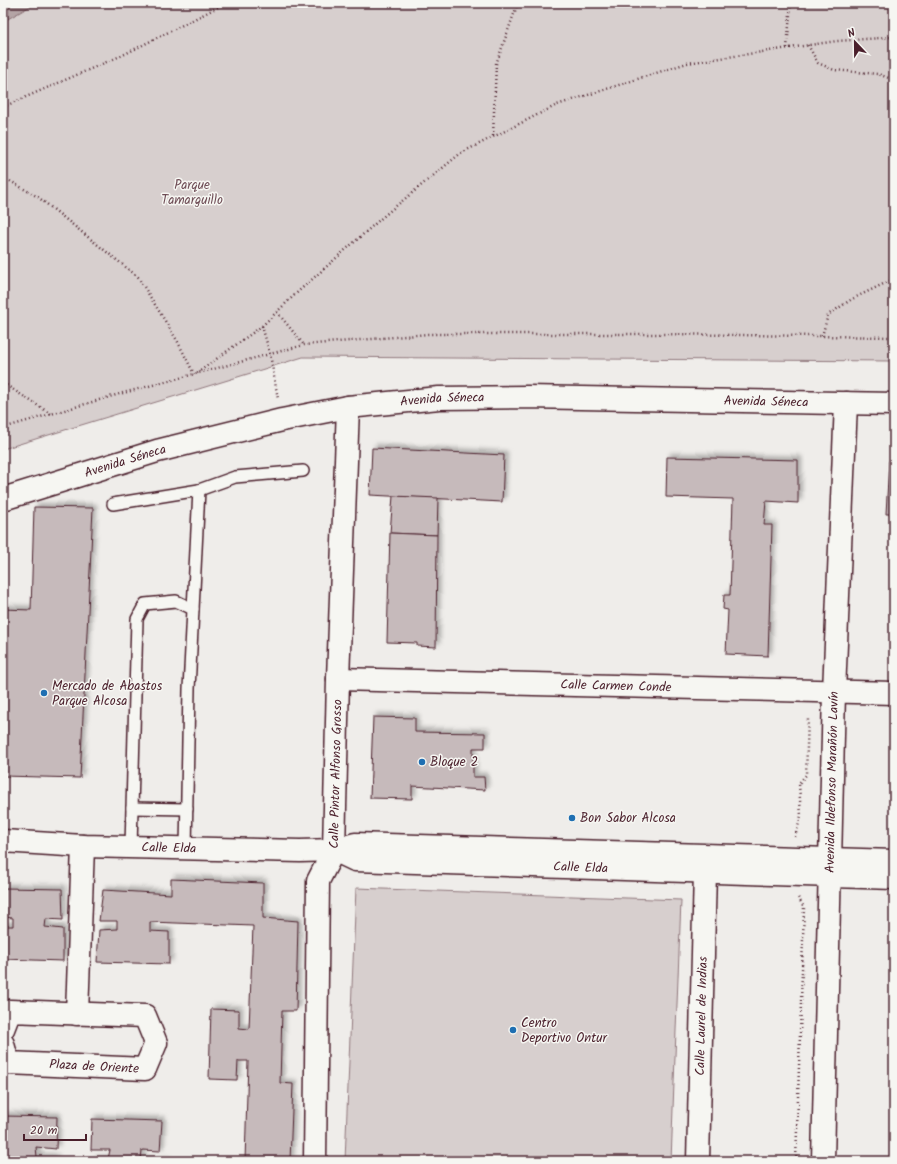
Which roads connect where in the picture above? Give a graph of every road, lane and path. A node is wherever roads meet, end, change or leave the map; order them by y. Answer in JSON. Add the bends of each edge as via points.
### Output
{"nodes":[{"id":1,"x":226,"y":3,"type":"edge"},
{"id":2,"x":518,"y":3,"type":"edge"},
{"id":3,"x":791,"y":3,"type":"edge"},
{"id":4,"x":894,"y":37,"type":"edge"},
{"id":5,"x":808,"y":45,"type":"junction"},
{"id":6,"x":787,"y":48,"type":"junction"},
{"id":7,"x":894,"y":80,"type":"edge"},
{"id":8,"x":3,"y":107,"type":"edge"},
{"id":9,"x":493,"y":137,"type":"junction"},
{"id":10,"x":3,"y":177,"type":"edge"},
{"id":11,"x":894,"y":279,"type":"edge"},
{"id":12,"x":277,"y":312,"type":"junction"},
{"id":13,"x":262,"y":326,"type":"junction"},
{"id":14,"x":822,"y":336,"type":"junction"},
{"id":15,"x":894,"y":336,"type":"edge"},
{"id":16,"x":304,"y":345,"type":"junction"},
{"id":17,"x":270,"y":354,"type":"junction"},
{"id":18,"x":194,"y":374,"type":"junction"},
{"id":19,"x":3,"y":383,"type":"edge"},
{"id":20,"x":846,"y":402,"type":"junction"},
{"id":21,"x":894,"y":404,"type":"edge"},
{"id":22,"x":348,"y":407,"type":"junction"},
{"id":23,"x":51,"y":414,"type":"junction"},
{"id":24,"x":282,"y":420,"type":"junction"},
{"id":25,"x":3,"y":428,"type":"edge"},
{"id":26,"x":303,"y":471,"type":"dead end"},
{"id":27,"x":199,"y":490,"type":"junction"},
{"id":28,"x":3,"y":499,"type":"edge"},
{"id":29,"x":113,"y":504,"type":"dead end"},
{"id":30,"x":193,"y":609,"type":"junction"},
{"id":31,"x":338,"y":679,"type":"junction"},
{"id":32,"x":834,"y":692,"type":"junction"},
{"id":33,"x":894,"y":693,"type":"edge"},
{"id":34,"x":808,"y":719,"type":"dead end"},
{"id":35,"x":132,"y":808,"type":"junction"},
{"id":36,"x":187,"y":809,"type":"junction"},
{"id":37,"x":795,"y":839,"type":"dead end"},
{"id":38,"x":3,"y":841,"type":"edge"},
{"id":39,"x":83,"y":846,"type":"junction"},
{"id":40,"x":131,"y":847,"type":"junction"},
{"id":41,"x":186,"y":848,"type":"junction"},
{"id":42,"x":334,"y":850,"type":"junction"},
{"id":43,"x":894,"y":861,"type":"edge"},
{"id":44,"x":830,"y":867,"type":"junction"},
{"id":45,"x":705,"y":872,"type":"junction"},
{"id":46,"x":894,"y":878,"type":"edge"},
{"id":47,"x":794,"y":892,"type":"dead end"},
{"id":48,"x":77,"y":1014,"type":"junction"},
{"id":49,"x":3,"y":1029,"type":"edge"},
{"id":50,"x":3,"y":1044,"type":"edge"},
{"id":51,"x":315,"y":1161,"type":"edge"},
{"id":52,"x":698,"y":1161,"type":"edge"},
{"id":53,"x":796,"y":1161,"type":"edge"},
{"id":54,"x":823,"y":1161,"type":"edge"}],
"edges":[{"from":1,"to":8,"type":"path","via":[[125,54]]},
{"from":2,"to":9,"type":"path","via":[[496,64]]},
{"from":3,"to":6,"type":"path"},
{"from":4,"to":5,"type":"path"},
{"from":5,"to":6,"type":"path"},
{"from":5,"to":7,"type":"path","via":[[818,63],[834,70],[878,74]]},
{"from":6,"to":9,"type":"path","via":[[686,63],[558,105]]},
{"from":9,"to":12,"type":"path","via":[[461,153],[385,215]]},
{"from":10,"to":18,"type":"path","via":[[38,197],[138,277],[178,342]]},
{"from":11,"to":14,"type":"path","via":[[852,299],[828,315]]},
{"from":12,"to":13,"type":"path"},
{"from":12,"to":16,"type":"path"},
{"from":13,"to":17,"type":"path"},
{"from":13,"to":18,"type":"path"},
{"from":14,"to":15,"type":"path"},
{"from":14,"to":16,"type":"path","via":[[428,334]]},
{"from":16,"to":17,"type":"path"},
{"from":17,"to":18,"type":"path"},
{"from":17,"to":24,"type":"path"},
{"from":18,"to":23,"type":"path"},
{"from":19,"to":23,"type":"path"},
{"from":20,"to":21,"type":"street","name":"Avenida Séneca"},
{"from":20,"to":22,"type":"street","name":"Avenida Séneca","via":[[519,397],[439,398]]},
{"from":20,"to":32,"type":"street","name":"Avenida Ildefonso Marañón Lavín"},
{"from":22,"to":24,"type":"street","name":"Avenida Séneca"},
{"from":22,"to":31,"type":"street","name":"Calle Pintor Alfonso Grosso"},
{"from":23,"to":25,"type":"path"},
{"from":24,"to":28,"type":"street","name":"Avenida Séneca","via":[[157,451]]},
{"from":26,"to":27,"type":"lane","via":[[235,477]]},
{"from":27,"to":29,"type":"lane"},
{"from":27,"to":30,"type":"lane"},
{"from":30,"to":35,"type":"lane","via":[[176,602],[145,604],[137,619]]},
{"from":30,"to":36,"type":"lane"},
{"from":31,"to":32,"type":"street","name":"Calle Carmen Conde"},
{"from":31,"to":42,"type":"street","name":"Calle Pintor Alfonso Grosso"},
{"from":32,"to":33,"type":"street","name":"Calle Carmen Conde"},
{"from":32,"to":44,"type":"street","name":"Avenida Ildefonso Marañón Lavín"},
{"from":34,"to":37,"type":"path","via":[[806,775],[799,783],[801,816]]},
{"from":35,"to":36,"type":"lane"},
{"from":35,"to":40,"type":"lane"},
{"from":36,"to":41,"type":"lane"},
{"from":38,"to":39,"type":"street","name":"Calle Elda"},
{"from":39,"to":40,"type":"street","name":"Calle Elda"},
{"from":39,"to":48,"type":"street"},
{"from":40,"to":41,"type":"street","name":"Calle Elda"},
{"from":41,"to":42,"type":"street","name":"Calle Elda"},
{"from":42,"to":44,"type":"street","name":"Calle Elda","via":[[355,844]]},
{"from":42,"to":45,"type":"street","name":"Calle Elda","via":[[355,860]]},
{"from":42,"to":51,"type":"street","name":"Calle Pintor Alfonso Grosso","via":[[318,881]]},
{"from":43,"to":44,"type":"street"},
{"from":44,"to":45,"type":"street","name":"Calle Elda"},
{"from":44,"to":46,"type":"street"},
{"from":44,"to":54,"type":"street","name":"Avenida Ildefonso Marañón Lavín"},
{"from":45,"to":52,"type":"street","name":"Calle Laurel de Indias"},
{"from":47,"to":53,"type":"path","via":[[804,908]]},
{"from":48,"to":49,"type":"street","name":"Plaza de Oriente","via":[[10,1011]]},
{"from":48,"to":50,"type":"street","name":"Plaza de Oriente","via":[[145,1016],[156,1043],[145,1069],[8,1063]]}]}
